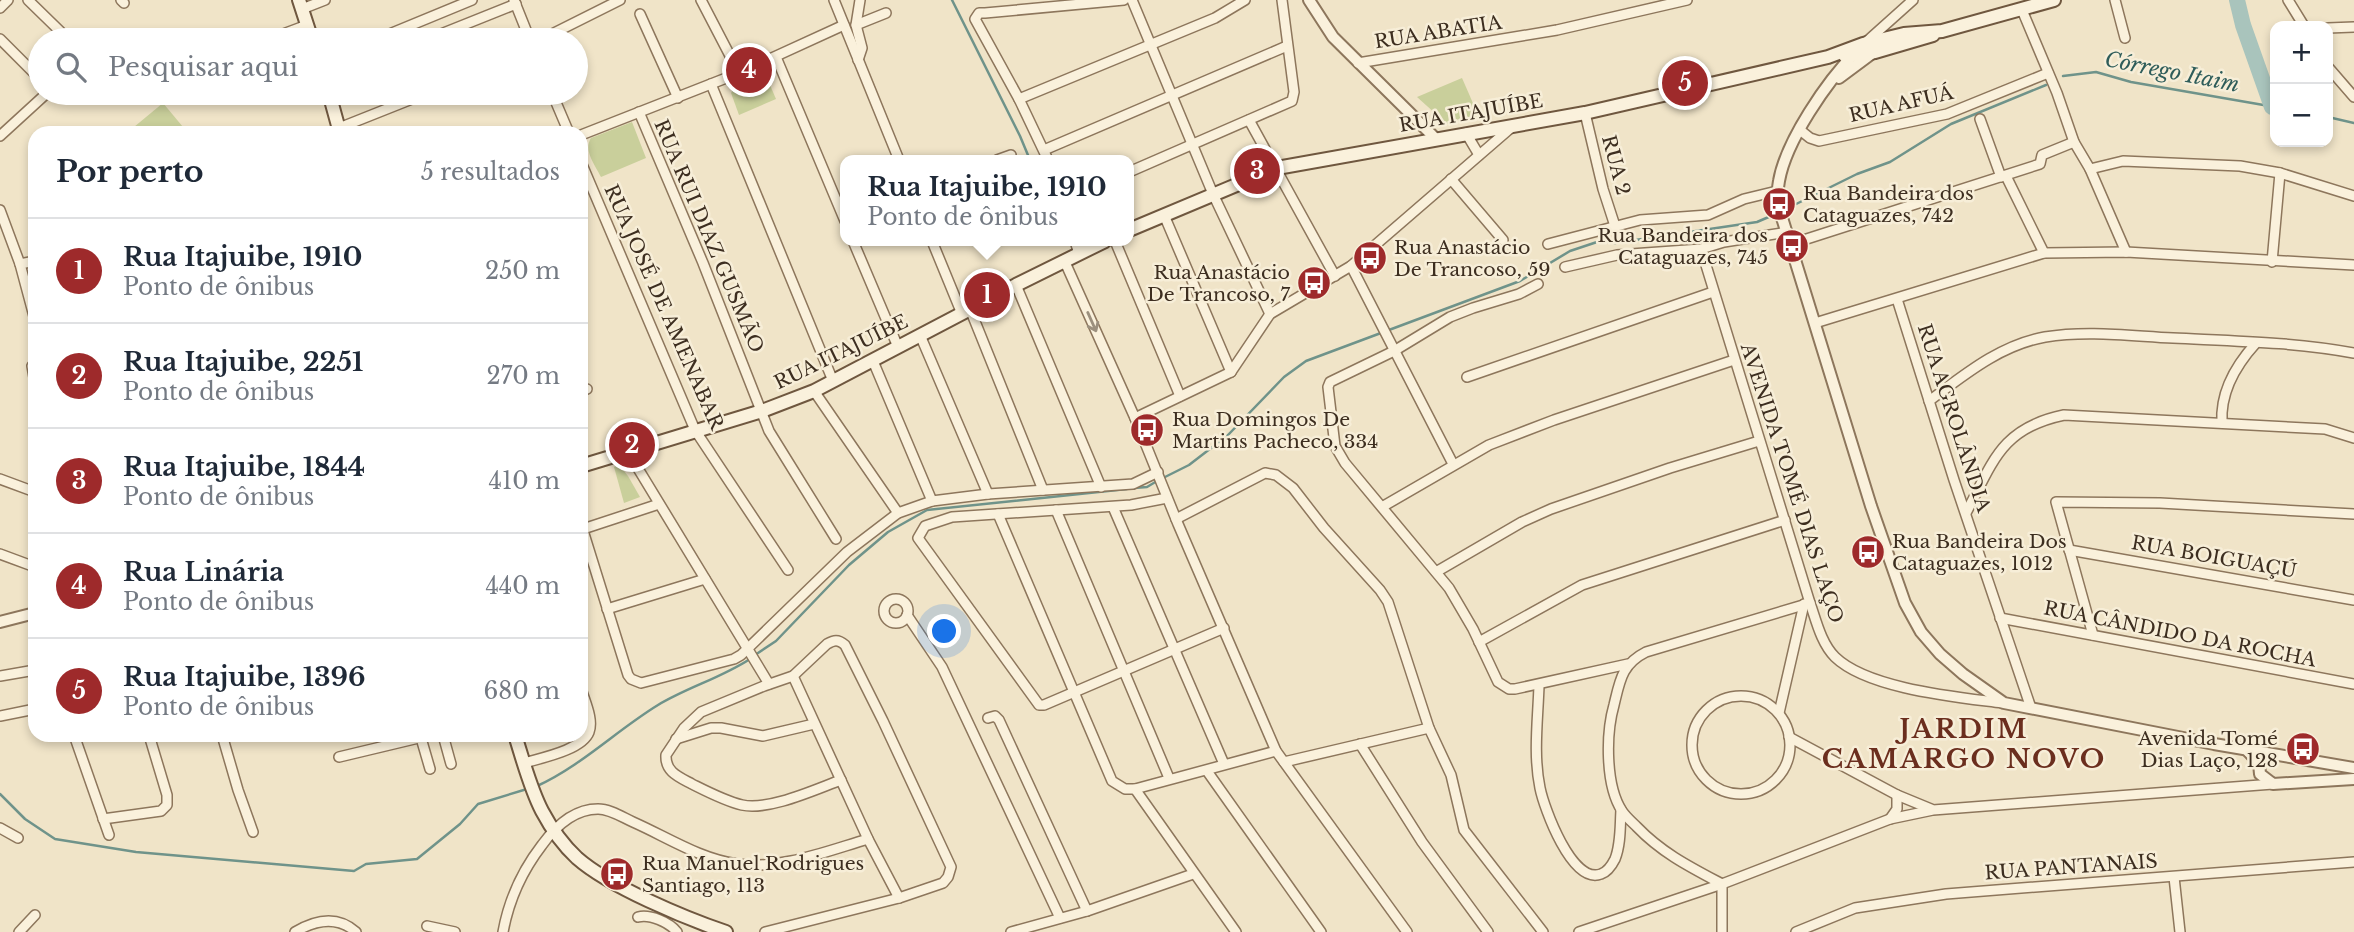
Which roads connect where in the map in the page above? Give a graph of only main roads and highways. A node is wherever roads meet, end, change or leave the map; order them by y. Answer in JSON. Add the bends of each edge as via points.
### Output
{"nodes":[{"id":1,"x":2054,"y":0,"type":"edge"},
{"id":2,"x":300,"y":5,"type":"edge"},
{"id":3,"x":308,"y":28,"type":"edge"},
{"id":4,"x":1942,"y":30,"type":"junction"},
{"id":5,"x":1828,"y":57,"type":"junction"},
{"id":6,"x":332,"y":105,"type":"edge"},
{"id":7,"x":338,"y":126,"type":"edge"},
{"id":8,"x":1134,"y":228,"type":"edge"},
{"id":9,"x":1095,"y":246,"type":"edge"},
{"id":10,"x":588,"y":464,"type":"edge"},
{"id":11,"x":517,"y":742,"type":"edge"},
{"id":12,"x":700,"y":928,"type":"edge"},
{"id":13,"x":726,"y":932,"type":"edge"}],
"edges":[{"from":1,"to":4,"type":"main road","name":"RUA ITAJUÍBE"},
{"from":2,"to":3,"type":"main road"},
{"from":4,"to":5,"type":"main road","name":"RUA ITAJUÍBE","via":[[1863,44]]},
{"from":4,"to":5,"type":"main road","name":"RUA ITAJUÍBE","via":[[1875,52]]},
{"from":5,"to":8,"type":"main road","name":"RUA ITAJUÍBE","via":[[1585,113],[1277,168]]},
{"from":6,"to":7,"type":"main road"},
{"from":9,"to":10,"type":"main road","name":"RUA ITAJUÍBE","via":[[814,391]]},
{"from":11,"to":12,"type":"main road","via":[[541,809],[578,858]]},
{"from":12,"to":13,"type":"main road"}]}
